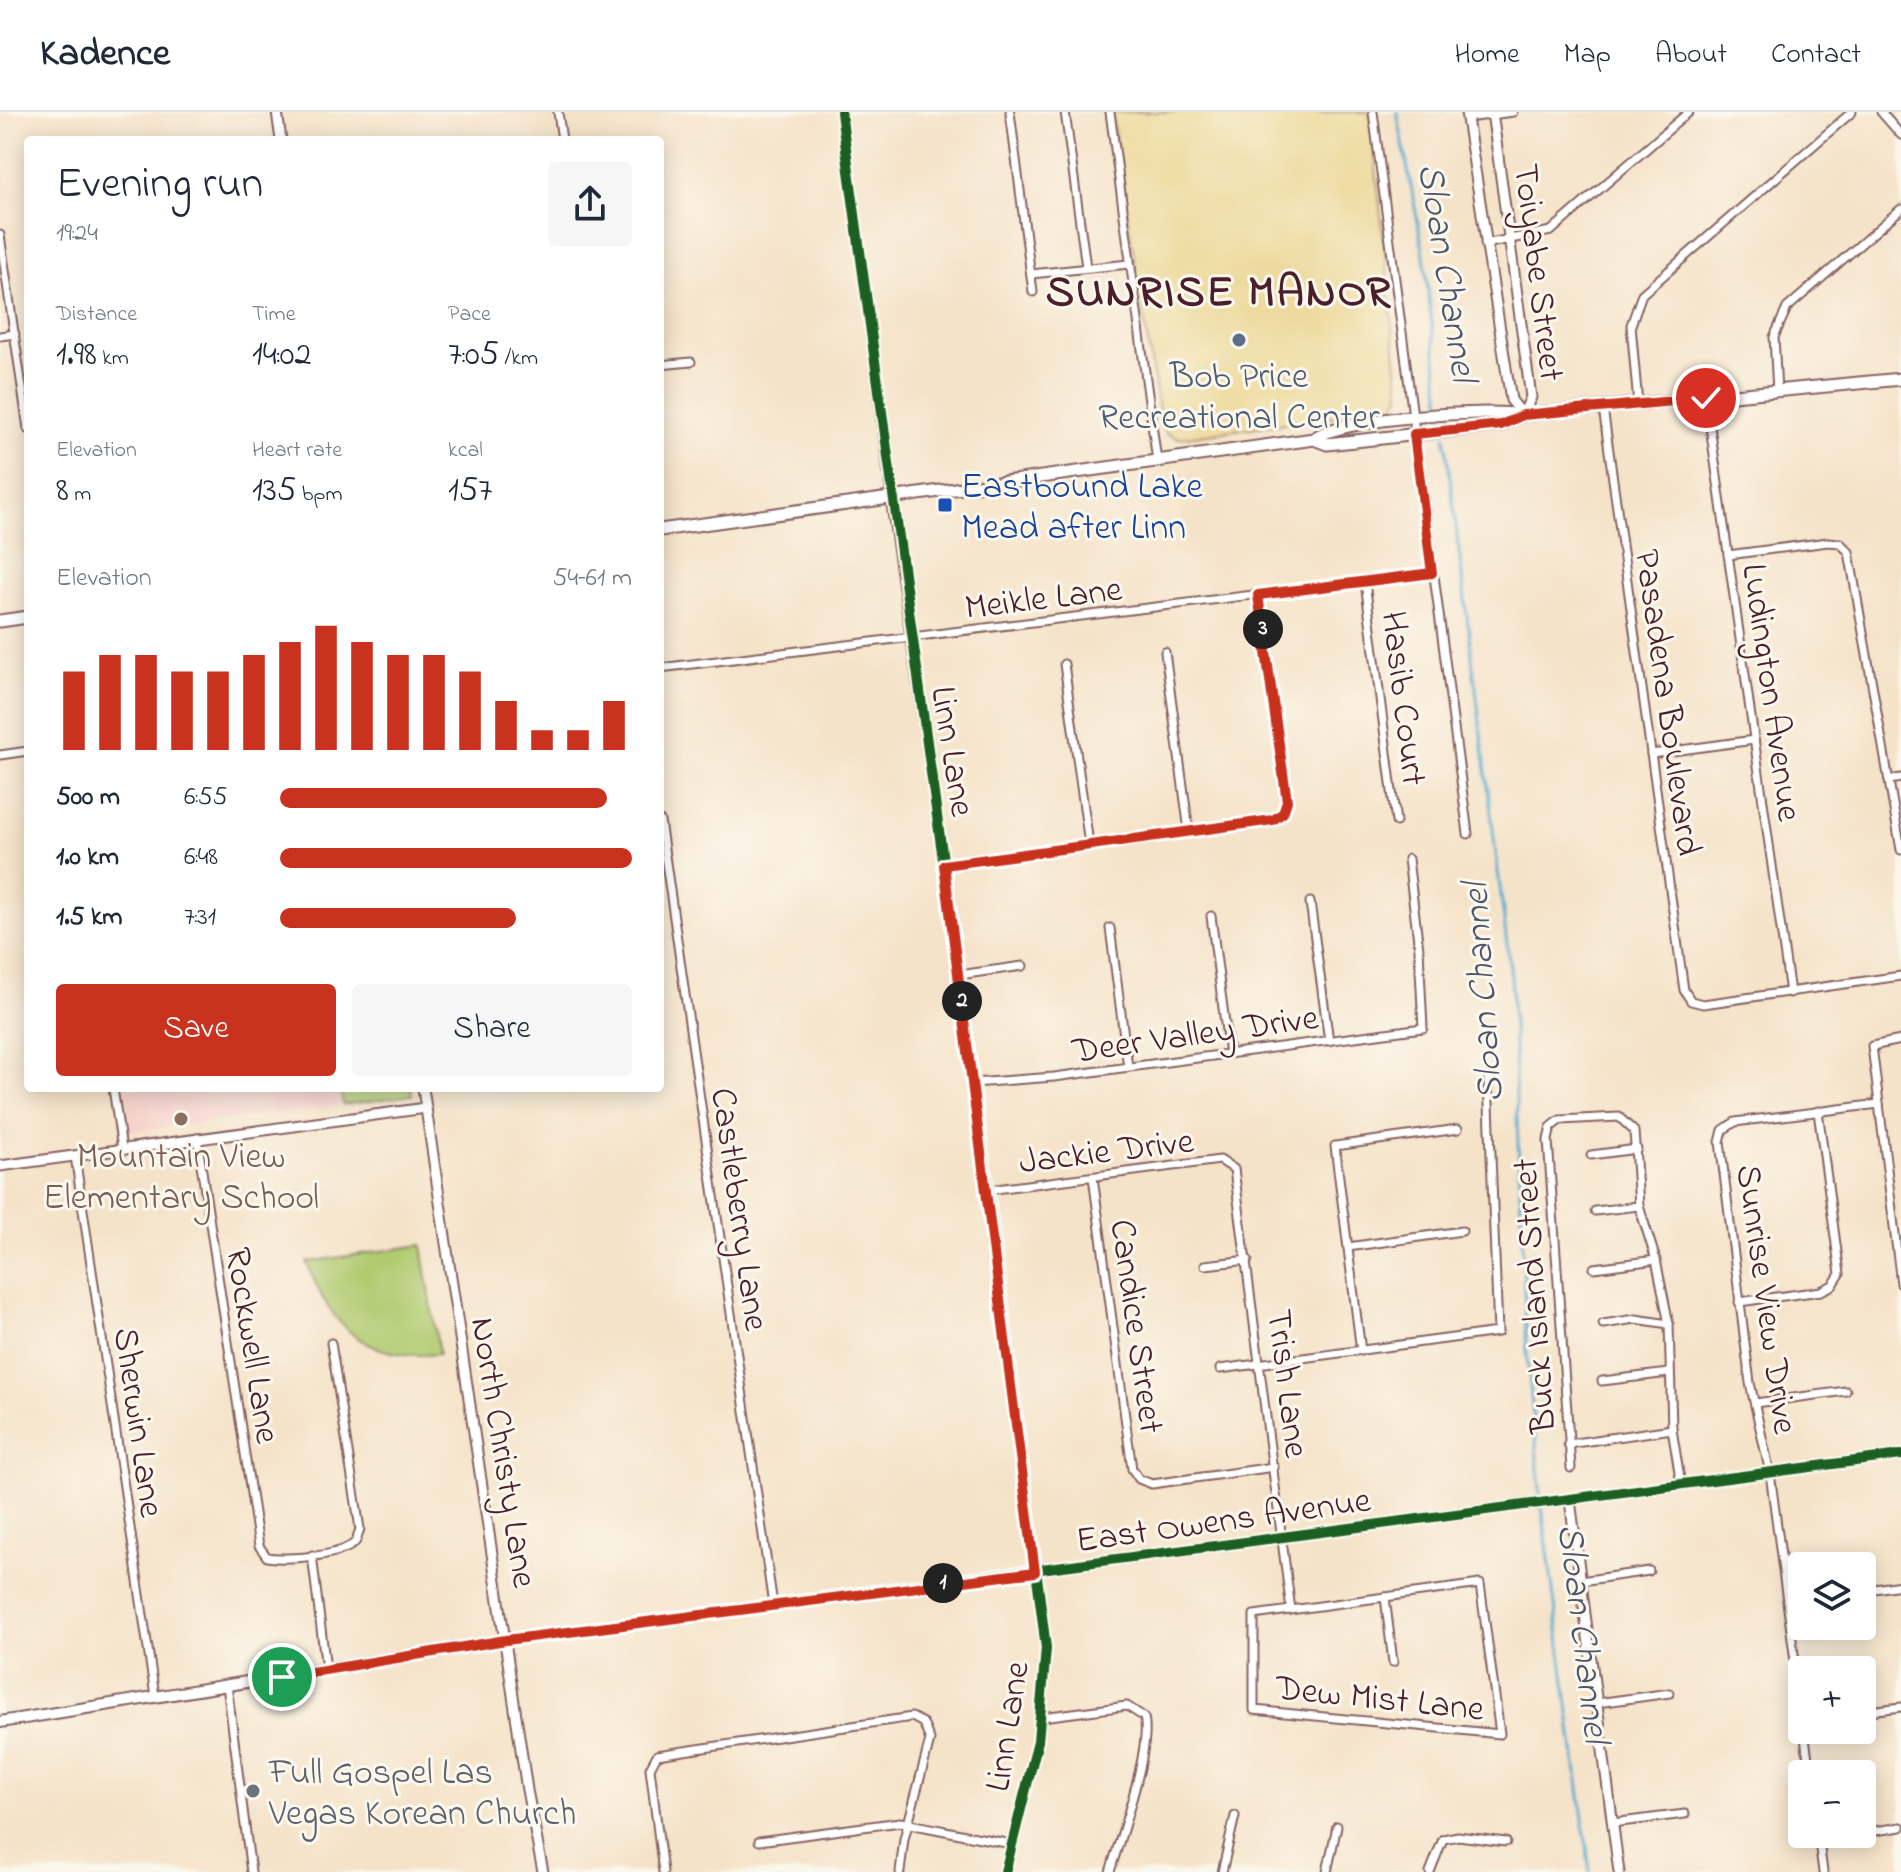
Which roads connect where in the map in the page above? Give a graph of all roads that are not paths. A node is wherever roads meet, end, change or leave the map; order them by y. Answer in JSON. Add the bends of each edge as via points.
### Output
{"nodes":[{"id":1,"x":277,"y":112,"type":"edge"},
{"id":2,"x":558,"y":112,"type":"edge"},
{"id":3,"x":841,"y":112,"type":"edge"},
{"id":4,"x":1010,"y":112,"type":"edge"},
{"id":5,"x":1065,"y":112,"type":"edge"},
{"id":6,"x":1110,"y":112,"type":"edge"},
{"id":7,"x":1373,"y":112,"type":"edge"},
{"id":8,"x":1513,"y":112,"type":"edge"},
{"id":9,"x":1689,"y":112,"type":"edge"},
{"id":10,"x":1852,"y":112,"type":"edge"},
{"id":11,"x":1881,"y":112,"type":"edge"},
{"id":12,"x":1492,"y":113,"type":"edge"},
{"id":13,"x":1467,"y":115,"type":"edge"},
{"id":14,"x":1901,"y":135,"type":"edge"},
{"id":15,"x":280,"y":136,"type":"edge"},
{"id":16,"x":561,"y":136,"type":"edge"},
{"id":17,"x":1901,"y":209,"type":"edge"},
{"id":18,"x":0,"y":235,"type":"edge"},
{"id":19,"x":1509,"y":241,"type":"junction"},
{"id":20,"x":1485,"y":244,"type":"junction"},
{"id":21,"x":1129,"y":264,"type":"junction"},
{"id":22,"x":1086,"y":267,"type":"junction"},
{"id":23,"x":1031,"y":274,"type":"junction"},
{"id":24,"x":1033,"y":292,"type":"dead end"},
{"id":25,"x":15,"y":334,"type":"junction"},
{"id":26,"x":0,"y":336,"type":"edge"},
{"id":27,"x":691,"y":362,"type":"dead end"},
{"id":28,"x":664,"y":365,"type":"edge"},
{"id":29,"x":1901,"y":379,"type":"edge"},
{"id":30,"x":1777,"y":391,"type":"junction"},
{"id":31,"x":1706,"y":398,"type":"junction"},
{"id":32,"x":24,"y":400,"type":"edge"},
{"id":33,"x":1638,"y":404,"type":"junction"},
{"id":34,"x":1603,"y":408,"type":"junction"},
{"id":35,"x":1523,"y":415,"type":"junction"},
{"id":36,"x":1412,"y":418,"type":"junction"},
{"id":37,"x":1414,"y":434,"type":"junction"},
{"id":38,"x":1314,"y":439,"type":"junction"},
{"id":39,"x":1157,"y":461,"type":"junction"},
{"id":40,"x":891,"y":498,"type":"junction"},
{"id":41,"x":664,"y":529,"type":"edge"},
{"id":42,"x":1728,"y":555,"type":"junction"},
{"id":43,"x":1432,"y":573,"type":"junction"},
{"id":44,"x":1365,"y":582,"type":"junction"},
{"id":45,"x":1258,"y":595,"type":"junction"},
{"id":46,"x":24,"y":618,"type":"edge"},
{"id":47,"x":0,"y":621,"type":"edge"},
{"id":48,"x":910,"y":639,"type":"junction"},
{"id":49,"x":1165,"y":652,"type":"dead end"},
{"id":50,"x":1064,"y":664,"type":"dead end"},
{"id":51,"x":664,"y":668,"type":"edge"},
{"id":52,"x":1754,"y":740,"type":"junction"},
{"id":53,"x":24,"y":752,"type":"edge"},
{"id":54,"x":1651,"y":754,"type":"junction"},
{"id":55,"x":0,"y":755,"type":"edge"},
{"id":56,"x":1901,"y":778,"type":"edge"},
{"id":57,"x":1889,"y":780,"type":"junction"},
{"id":58,"x":1396,"y":822,"type":"dead end"},
{"id":59,"x":1189,"y":831,"type":"junction"},
{"id":60,"x":1468,"y":834,"type":"dead end"},
{"id":61,"x":1089,"y":844,"type":"junction"},
{"id":62,"x":664,"y":849,"type":"edge"},
{"id":63,"x":1901,"y":850,"type":"edge"},
{"id":64,"x":1408,"y":859,"type":"dead end"},
{"id":65,"x":944,"y":865,"type":"junction"},
{"id":66,"x":1310,"y":902,"type":"dead end"},
{"id":67,"x":1211,"y":916,"type":"dead end"},
{"id":68,"x":1110,"y":928,"type":"dead end"},
{"id":69,"x":1023,"y":966,"type":"dead end"},
{"id":70,"x":959,"y":975,"type":"junction"},
{"id":71,"x":1901,"y":976,"type":"edge"},
{"id":72,"x":1790,"y":993,"type":"junction"},
{"id":73,"x":1901,"y":1040,"type":"edge"},
{"id":74,"x":1329,"y":1041,"type":"junction"},
{"id":75,"x":1229,"y":1054,"type":"junction"},
{"id":76,"x":1128,"y":1067,"type":"junction"},
{"id":77,"x":1488,"y":1079,"type":"dead end"},
{"id":78,"x":973,"y":1083,"type":"junction"},
{"id":79,"x":114,"y":1092,"type":"edge"},
{"id":80,"x":424,"y":1092,"type":"edge"},
{"id":81,"x":1879,"y":1104,"type":"junction"},
{"id":82,"x":426,"y":1108,"type":"junction"},
{"id":83,"x":1818,"y":1111,"type":"junction"},
{"id":84,"x":1458,"y":1129,"type":"dead end"},
{"id":85,"x":197,"y":1138,"type":"junction"},
{"id":86,"x":122,"y":1149,"type":"junction"},
{"id":87,"x":1637,"y":1149,"type":"junction"},
{"id":88,"x":1591,"y":1155,"type":"dead end"},
{"id":89,"x":75,"y":1156,"type":"junction"},
{"id":90,"x":1230,"y":1165,"type":"joint"},
{"id":91,"x":0,"y":1166,"type":"edge"},
{"id":92,"x":1093,"y":1177,"type":"junction"},
{"id":93,"x":988,"y":1190,"type":"junction"},
{"id":94,"x":1639,"y":1206,"type":"junction"},
{"id":95,"x":1595,"y":1211,"type":"dead end"},
{"id":96,"x":1462,"y":1231,"type":"dead end"},
{"id":97,"x":1348,"y":1247,"type":"junction"},
{"id":98,"x":1248,"y":1260,"type":"junction"},
{"id":99,"x":1656,"y":1260,"type":"junction"},
{"id":100,"x":1205,"y":1265,"type":"dead end"},
{"id":101,"x":1594,"y":1268,"type":"dead end"},
{"id":102,"x":1901,"y":1284,"type":"edge"},
{"id":103,"x":1739,"y":1302,"type":"junction"},
{"id":104,"x":1603,"y":1324,"type":"dead end"},
{"id":105,"x":1669,"y":1324,"type":"junction"},
{"id":106,"x":331,"y":1343,"type":"dead end"},
{"id":107,"x":1361,"y":1351,"type":"junction"},
{"id":108,"x":1261,"y":1364,"type":"junction"},
{"id":109,"x":1220,"y":1369,"type":"dead end"},
{"id":110,"x":1669,"y":1373,"type":"junction"},
{"id":111,"x":1602,"y":1381,"type":"dead end"},
{"id":112,"x":1846,"y":1391,"type":"dead end"},
{"id":113,"x":1755,"y":1403,"type":"junction"},
{"id":114,"x":1672,"y":1429,"type":"junction"},
{"id":115,"x":1568,"y":1444,"type":"junction"},
{"id":116,"x":1901,"y":1455,"type":"edge"},
{"id":117,"x":1274,"y":1467,"type":"junction"},
{"id":118,"x":1571,"y":1468,"type":"dead end"},
{"id":119,"x":1770,"y":1473,"type":"junction"},
{"id":120,"x":1681,"y":1485,"type":"junction"},
{"id":121,"x":1570,"y":1500,"type":"junction"},
{"id":122,"x":1284,"y":1537,"type":"junction"},
{"id":123,"x":312,"y":1555,"type":"junction"},
{"id":124,"x":1649,"y":1571,"type":"dead end"},
{"id":125,"x":1035,"y":1572,"type":"junction"},
{"id":126,"x":1581,"y":1581,"type":"junction"},
{"id":127,"x":1901,"y":1585,"type":"edge"},
{"id":128,"x":1876,"y":1589,"type":"edge"},
{"id":129,"x":1385,"y":1597,"type":"junction"},
{"id":130,"x":1787,"y":1601,"type":"joint"},
{"id":131,"x":773,"y":1605,"type":"junction"},
{"id":132,"x":1291,"y":1610,"type":"junction"},
{"id":133,"x":506,"y":1640,"type":"junction"},
{"id":134,"x":1794,"y":1656,"type":"edge"},
{"id":135,"x":1393,"y":1662,"type":"dead end"},
{"id":136,"x":326,"y":1669,"type":"junction"},
{"id":137,"x":227,"y":1685,"type":"junction"},
{"id":138,"x":1670,"y":1693,"type":"dead end"},
{"id":139,"x":155,"y":1696,"type":"junction"},
{"id":140,"x":1597,"y":1703,"type":"junction"},
{"id":141,"x":1901,"y":1707,"type":"edge"},
{"id":142,"x":1876,"y":1710,"type":"edge"},
{"id":143,"x":1042,"y":1717,"type":"junction"},
{"id":144,"x":0,"y":1722,"type":"edge"},
{"id":145,"x":1685,"y":1814,"type":"dead end"},
{"id":146,"x":1235,"y":1816,"type":"dead end"},
{"id":147,"x":908,"y":1822,"type":"junction"},
{"id":148,"x":1612,"y":1823,"type":"junction"},
{"id":149,"x":1337,"y":1826,"type":"dead end"},
{"id":150,"x":1901,"y":1827,"type":"edge"},
{"id":151,"x":1876,"y":1831,"type":"edge"},
{"id":152,"x":759,"y":1841,"type":"dead end"},
{"id":153,"x":1506,"y":1842,"type":"dead end"},
{"id":154,"x":1011,"y":1844,"type":"junction"},
{"id":155,"x":1820,"y":1848,"type":"edge"},
{"id":156,"x":251,"y":1872,"type":"edge"},
{"id":157,"x":543,"y":1872,"type":"edge"},
{"id":158,"x":663,"y":1872,"type":"edge"},
{"id":159,"x":900,"y":1872,"type":"edge"},
{"id":160,"x":1005,"y":1872,"type":"edge"},
{"id":161,"x":1110,"y":1872,"type":"edge"},
{"id":162,"x":1222,"y":1872,"type":"edge"},
{"id":163,"x":1327,"y":1872,"type":"edge"},
{"id":164,"x":1430,"y":1872,"type":"edge"},
{"id":165,"x":1619,"y":1872,"type":"edge"},
{"id":166,"x":1823,"y":1872,"type":"edge"}],
"edges":[{"from":1,"to":15,"type":"street"},
{"from":2,"to":16,"type":"street"},
{"from":3,"to":40,"type":"street","name":"Linn Lane"},
{"from":4,"to":23,"type":"street"},
{"from":5,"to":22,"type":"street"},
{"from":6,"to":21,"type":"street"},
{"from":7,"to":36,"type":"street"},
{"from":8,"to":12,"type":"street"},
{"from":9,"to":19,"type":"street","via":[[1551,231]]},
{"from":10,"to":33,"type":"street","via":[[1642,294],[1631,325]]},
{"from":11,"to":14,"type":"street"},
{"from":12,"to":13,"type":"street"},
{"from":12,"to":19,"type":"street","name":"Toiyabe Street"},
{"from":13,"to":20,"type":"street","name":"Toiyabe Street"},
{"from":17,"to":30,"type":"street","via":[[1787,308],[1774,337]]},
{"from":18,"to":25,"type":"street"},
{"from":19,"to":20,"type":"street"},
{"from":19,"to":35,"type":"street","name":"Toiyabe Street","via":[[1531,397]]},
{"from":20,"to":35,"type":"street","name":"Toiyabe Street","via":[[1511,400]]},
{"from":21,"to":22,"type":"street"},
{"from":21,"to":39,"type":"street"},
{"from":22,"to":23,"type":"street"},
{"from":23,"to":24,"type":"street"},
{"from":25,"to":26,"type":"street"},
{"from":25,"to":32,"type":"street"},
{"from":27,"to":28,"type":"street"},
{"from":29,"to":30,"type":"main road"},
{"from":30,"to":31,"type":"main road"},
{"from":31,"to":33,"type":"main road"},
{"from":31,"to":42,"type":"street","name":"Ludington Avenue"},
{"from":33,"to":34,"type":"main road"},
{"from":34,"to":35,"type":"main road"},
{"from":34,"to":54,"type":"street","name":"Pasadena Boulevard"},
{"from":35,"to":36,"type":"main road","via":[[1499,411]]},
{"from":35,"to":37,"type":"main road","via":[[1501,425]]},
{"from":36,"to":37,"type":"street"},
{"from":36,"to":38,"type":"main road","via":[[1325,429]]},
{"from":37,"to":38,"type":"main road","via":[[1327,444]]},
{"from":37,"to":43,"type":"street"},
{"from":38,"to":39,"type":"main road"},
{"from":39,"to":40,"type":"main road"},
{"from":40,"to":41,"type":"main road"},
{"from":40,"to":48,"type":"street","name":"Linn Lane"},
{"from":42,"to":52,"type":"street","name":"Ludington Avenue"},
{"from":42,"to":57,"type":"street","via":[[1828,542],[1840,543],[1849,552]]},
{"from":43,"to":44,"type":"street","name":"Meikle Lane"},
{"from":43,"to":60,"type":"street"},
{"from":44,"to":45,"type":"street","name":"Meikle Lane"},
{"from":44,"to":58,"type":"street","name":"Hasib Court"},
{"from":45,"to":48,"type":"street","name":"Meikle Lane"},
{"from":45,"to":59,"type":"street","via":[[1287,801],[1273,820]]},
{"from":46,"to":47,"type":"main road"},
{"from":48,"to":51,"type":"street","name":"Meikle Lane"},
{"from":48,"to":65,"type":"street","name":"Linn Lane"},
{"from":49,"to":59,"type":"street"},
{"from":50,"to":61,"type":"street"},
{"from":52,"to":54,"type":"street"},
{"from":52,"to":72,"type":"street","name":"Ludington Avenue"},
{"from":53,"to":55,"type":"street"},
{"from":54,"to":72,"type":"street","name":"Pasadena Boulevard","via":[[1684,990],[1691,1001],[1703,1004]]},
{"from":56,"to":57,"type":"street"},
{"from":57,"to":63,"type":"street"},
{"from":59,"to":61,"type":"street"},
{"from":61,"to":65,"type":"street"},
{"from":62,"to":131,"type":"street","name":"Castleberry Lane"},
{"from":64,"to":74,"type":"street","name":"Deer Valley Drive","via":[[1423,1028]]},
{"from":65,"to":70,"type":"street","name":"Linn Lane"},
{"from":66,"to":74,"type":"street"},
{"from":67,"to":75,"type":"street"},
{"from":68,"to":76,"type":"street"},
{"from":69,"to":70,"type":"street"},
{"from":70,"to":78,"type":"street","name":"Linn Lane"},
{"from":71,"to":72,"type":"street"},
{"from":73,"to":81,"type":"street","via":[[1872,1046]]},
{"from":74,"to":75,"type":"street","name":"Deer Valley Drive"},
{"from":75,"to":76,"type":"street","name":"Deer Valley Drive"},
{"from":76,"to":78,"type":"street","name":"Deer Valley Drive"},
{"from":77,"to":107,"type":"street","via":[[1498,1332]]},
{"from":78,"to":93,"type":"street","name":"Linn Lane"},
{"from":79,"to":86,"type":"street"},
{"from":80,"to":82,"type":"street","name":"North Christy Lane"},
{"from":81,"to":83,"type":"street"},
{"from":81,"to":102,"type":"street"},
{"from":82,"to":85,"type":"street"},
{"from":82,"to":133,"type":"street","name":"North Christy Lane"},
{"from":83,"to":103,"type":"street","name":"Sunrise View Drive","via":[[1735,1122],[1723,1130],[1720,1142]]},
{"from":83,"to":103,"type":"street","via":[[1840,1274],[1821,1291]]},
{"from":84,"to":97,"type":"street","via":[[1335,1146]]},
{"from":85,"to":86,"type":"street"},
{"from":85,"to":123,"type":"street","name":"Rockwell Lane","via":[[259,1546],[267,1557],[283,1560]]},
{"from":86,"to":89,"type":"street"},
{"from":87,"to":88,"type":"street"},
{"from":87,"to":94,"type":"street"},
{"from":87,"to":115,"type":"street","name":"Buck Island Street","via":[[1634,1131],[1619,1117],[1554,1123],[1548,1140]]},
{"from":89,"to":91,"type":"street"},
{"from":89,"to":139,"type":"street","name":"Sherwin Lane"},
{"from":90,"to":92,"type":"street","name":"Jackie Drive","via":[[1220,1160]]},
{"from":90,"to":98,"type":"street","name":"Trish Lane","via":[[1237,1176]]},
{"from":92,"to":93,"type":"street","name":"Jackie Drive"},
{"from":92,"to":117,"type":"street","name":"Candice Street","via":[[1132,1469],[1152,1484]]},
{"from":93,"to":125,"type":"street","name":"Linn Lane"},
{"from":94,"to":95,"type":"street"},
{"from":94,"to":99,"type":"street"},
{"from":96,"to":97,"type":"street"},
{"from":97,"to":107,"type":"street"},
{"from":98,"to":100,"type":"street"},
{"from":98,"to":108,"type":"street","name":"Trish Lane"},
{"from":99,"to":101,"type":"street"},
{"from":99,"to":105,"type":"street"},
{"from":103,"to":113,"type":"street","name":"Sunrise View Drive"},
{"from":104,"to":105,"type":"street","via":[[1636,1319]]},
{"from":105,"to":110,"type":"street"},
{"from":106,"to":123,"type":"street","via":[[360,1529],[356,1542],[344,1550]]},
{"from":107,"to":108,"type":"street"},
{"from":108,"to":109,"type":"street"},
{"from":108,"to":117,"type":"street","name":"Trish Lane"},
{"from":110,"to":111,"type":"street"},
{"from":110,"to":114,"type":"street"},
{"from":112,"to":113,"type":"street"},
{"from":113,"to":119,"type":"street","name":"Sunrise View Drive"},
{"from":114,"to":115,"type":"street"},
{"from":114,"to":120,"type":"street"},
{"from":115,"to":118,"type":"street","name":"Buck Island Street"},
{"from":116,"to":119,"type":"main road","name":"East Owens Avenue"},
{"from":117,"to":122,"type":"street","name":"Trish Lane"},
{"from":119,"to":120,"type":"main road","name":"East Owens Avenue"},
{"from":119,"to":130,"type":"street","name":"Sunrise View Drive"},
{"from":120,"to":121,"type":"main road","name":"East Owens Avenue"},
{"from":121,"to":122,"type":"main road","name":"East Owens Avenue"},
{"from":121,"to":126,"type":"street"},
{"from":122,"to":125,"type":"main road","name":"East Owens Avenue"},
{"from":122,"to":132,"type":"street","name":"Trish Lane"},
{"from":123,"to":136,"type":"street"},
{"from":124,"to":126,"type":"street"},
{"from":125,"to":131,"type":"main road","name":"East Owens Avenue"},
{"from":125,"to":143,"type":"street","name":"Linn Lane","via":[[1046,1648]]},
{"from":126,"to":140,"type":"street"},
{"from":127,"to":128,"type":"street"},
{"from":129,"to":132,"type":"street"},
{"from":129,"to":132,"type":"street","name":"Dew Mist Lane","via":[[1480,1584],[1500,1734],[1254,1710],[1254,1615]]},
{"from":129,"to":135,"type":"street"},
{"from":130,"to":134,"type":"street","name":"Sunrise View Drive"},
{"from":131,"to":133,"type":"main road","name":"East Owens Avenue"},
{"from":133,"to":136,"type":"main road","name":"East Owens Avenue"},
{"from":133,"to":157,"type":"street","name":"North Christy Lane"},
{"from":136,"to":137,"type":"main road","name":"East Owens Avenue"},
{"from":137,"to":139,"type":"main road","name":"East Owens Avenue"},
{"from":137,"to":156,"type":"street"},
{"from":138,"to":140,"type":"street"},
{"from":139,"to":144,"type":"main road","name":"East Owens Avenue"},
{"from":140,"to":148,"type":"street"},
{"from":141,"to":142,"type":"street"},
{"from":143,"to":154,"type":"street","name":"Linn Lane"},
{"from":143,"to":161,"type":"street","via":[[1127,1706],[1140,1711],[1146,1725]]},
{"from":145,"to":148,"type":"street"},
{"from":146,"to":162,"type":"street"},
{"from":147,"to":152,"type":"street"},
{"from":147,"to":154,"type":"street"},
{"from":147,"to":158,"type":"street","via":[[930,1740],[923,1723],[912,1717],[663,1752],[650,1768]]},
{"from":147,"to":159,"type":"street"},
{"from":148,"to":165,"type":"street"},
{"from":149,"to":163,"type":"street"},
{"from":150,"to":151,"type":"street"},
{"from":153,"to":164,"type":"street","via":[[1443,1839]]},
{"from":154,"to":160,"type":"street","name":"Linn Lane"},
{"from":155,"to":166,"type":"street"}]}
